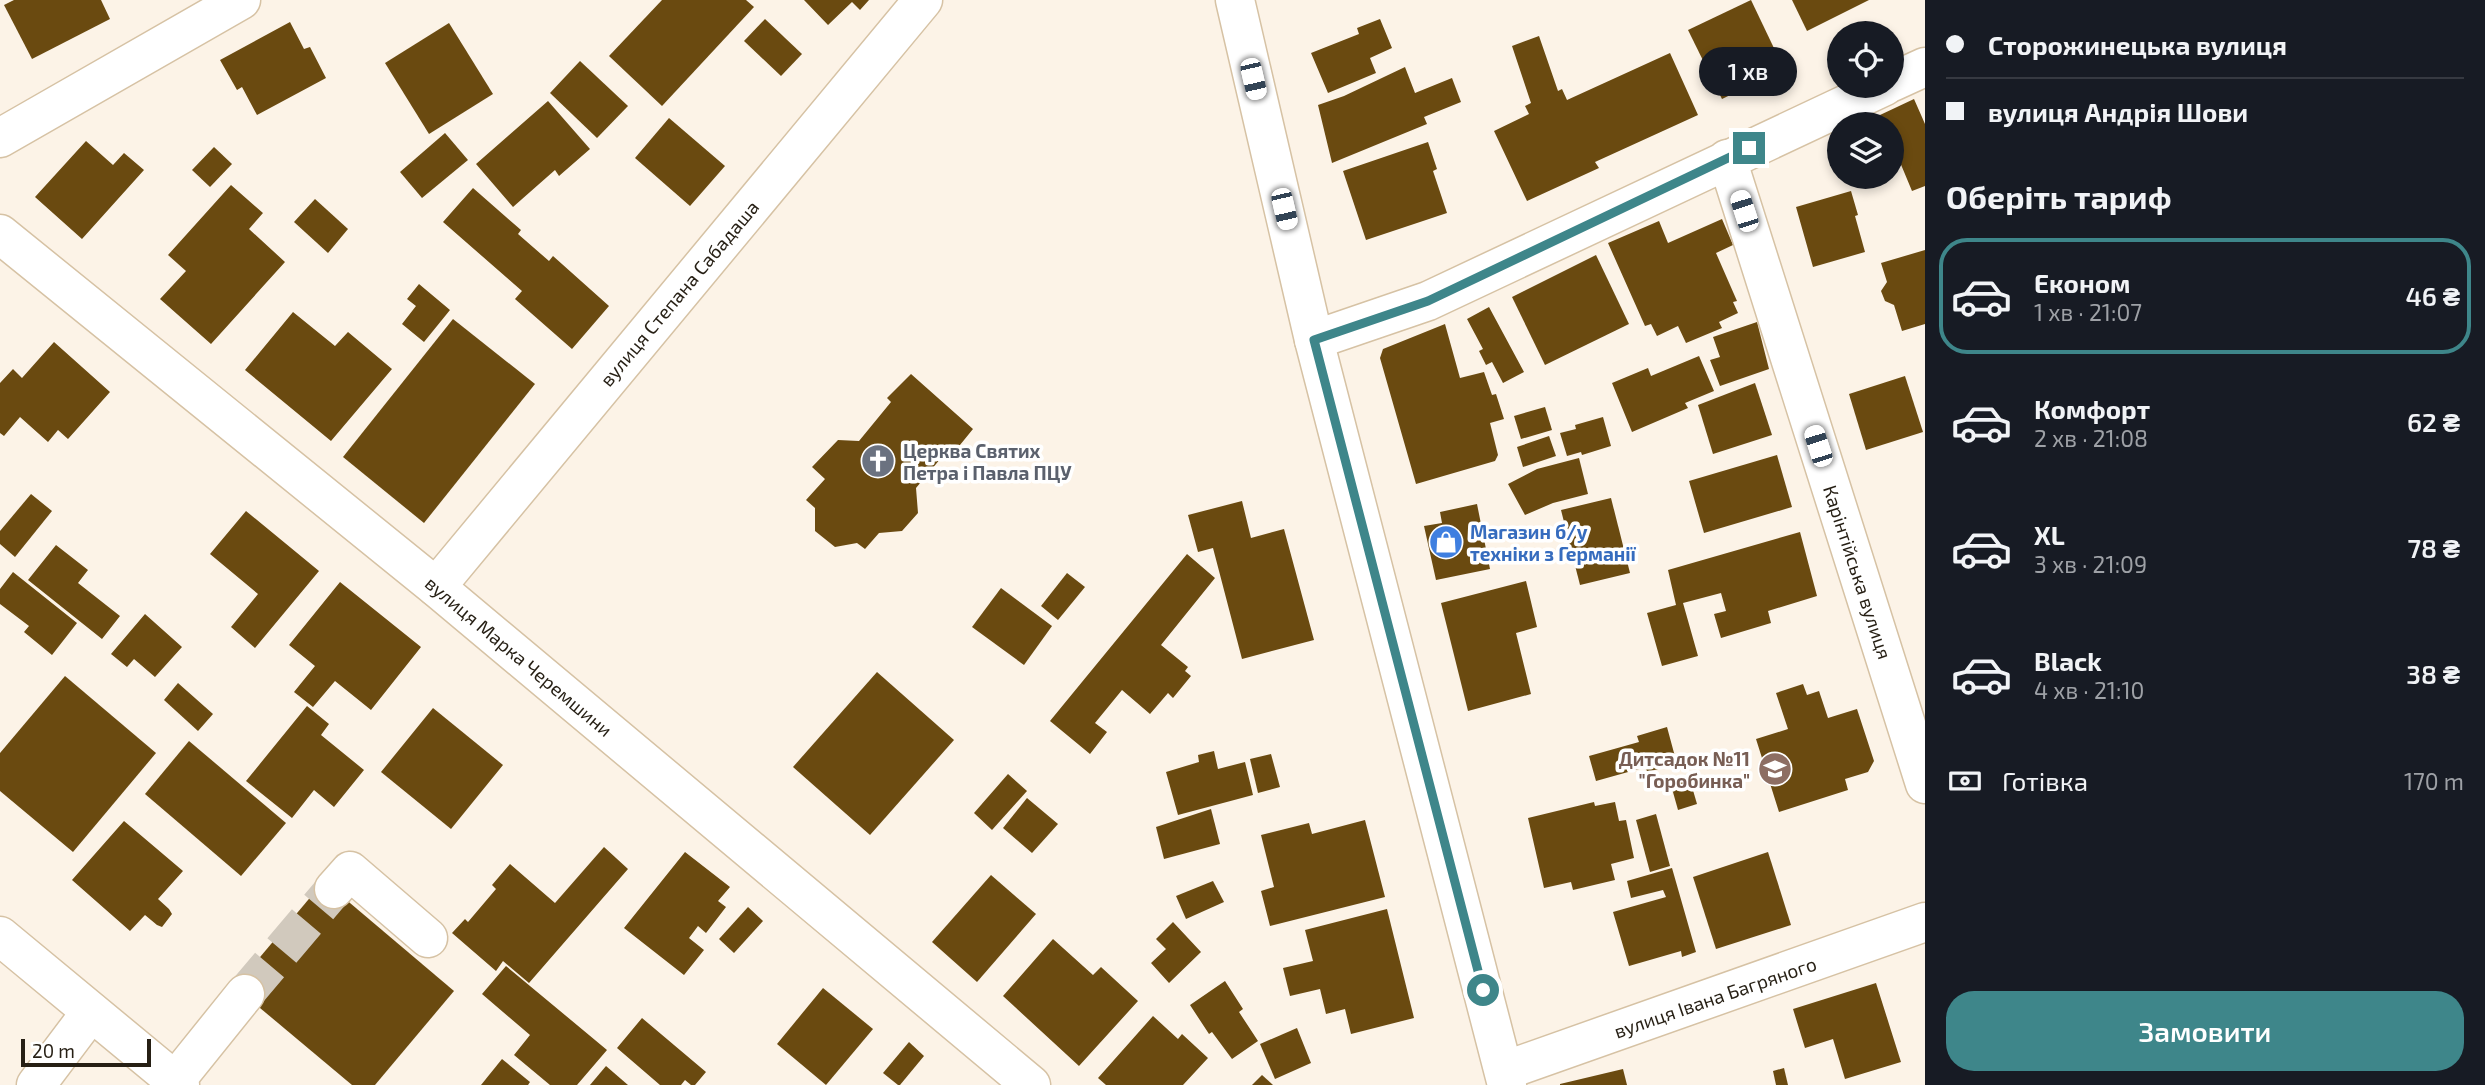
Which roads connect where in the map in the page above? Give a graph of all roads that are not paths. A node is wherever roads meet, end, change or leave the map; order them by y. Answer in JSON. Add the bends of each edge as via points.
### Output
{"nodes":[{"id":1,"x":241,"y":0,"type":"edge"},
{"id":2,"x":923,"y":0,"type":"edge"},
{"id":3,"x":1235,"y":0,"type":"edge"},
{"id":4,"x":1925,"y":67,"type":"edge"},
{"id":5,"x":1904,"y":77,"type":"edge"},
{"id":6,"x":1859,"y":98,"type":"edge"},
{"id":7,"x":0,"y":138,"type":"edge"},
{"id":8,"x":1727,"y":159,"type":"junction"},
{"id":9,"x":0,"y":234,"type":"edge"},
{"id":10,"x":1314,"y":340,"type":"junction"},
{"id":11,"x":436,"y":587,"type":"junction"},
{"id":12,"x":1925,"y":784,"type":"edge"},
{"id":13,"x":334,"y":889,"type":"tunnel mouth"},
{"id":14,"x":1925,"y":922,"type":"edge"},
{"id":15,"x":0,"y":936,"type":"edge"},
{"id":16,"x":428,"y":938,"type":"dead end"},
{"id":17,"x":244,"y":994,"type":"tunnel mouth"},
{"id":18,"x":91,"y":1012,"type":"junction"},
{"id":19,"x":1506,"y":1078,"type":"edge"},
{"id":20,"x":178,"y":1083,"type":"edge"},
{"id":21,"x":36,"y":1085,"type":"edge"},
{"id":22,"x":1031,"y":1085,"type":"edge"}],
"edges":[{"from":1,"to":7,"type":"street"},
{"from":2,"to":11,"type":"street","name":"вулиця Степана Сабадаша"},
{"from":3,"to":10,"type":"street"},
{"from":4,"to":5,"type":"street"},
{"from":6,"to":8,"type":"street"},
{"from":8,"to":10,"type":"street","via":[[1428,301]]},
{"from":8,"to":12,"type":"street","name":"Карінтійська вулиця"},
{"from":9,"to":11,"type":"street","name":"вулиця Марка Черемшини"},
{"from":10,"to":19,"type":"street"},
{"from":11,"to":22,"type":"street","name":"вулиця Марка Черемшини"},
{"from":13,"to":16,"type":"street","via":[[350,871]]},
{"from":14,"to":19,"type":"street","name":"вулиця Івана Багряного"},
{"from":15,"to":18,"type":"street"},
{"from":17,"to":20,"type":"street"},
{"from":18,"to":20,"type":"street"},
{"from":18,"to":21,"type":"street"}]}
